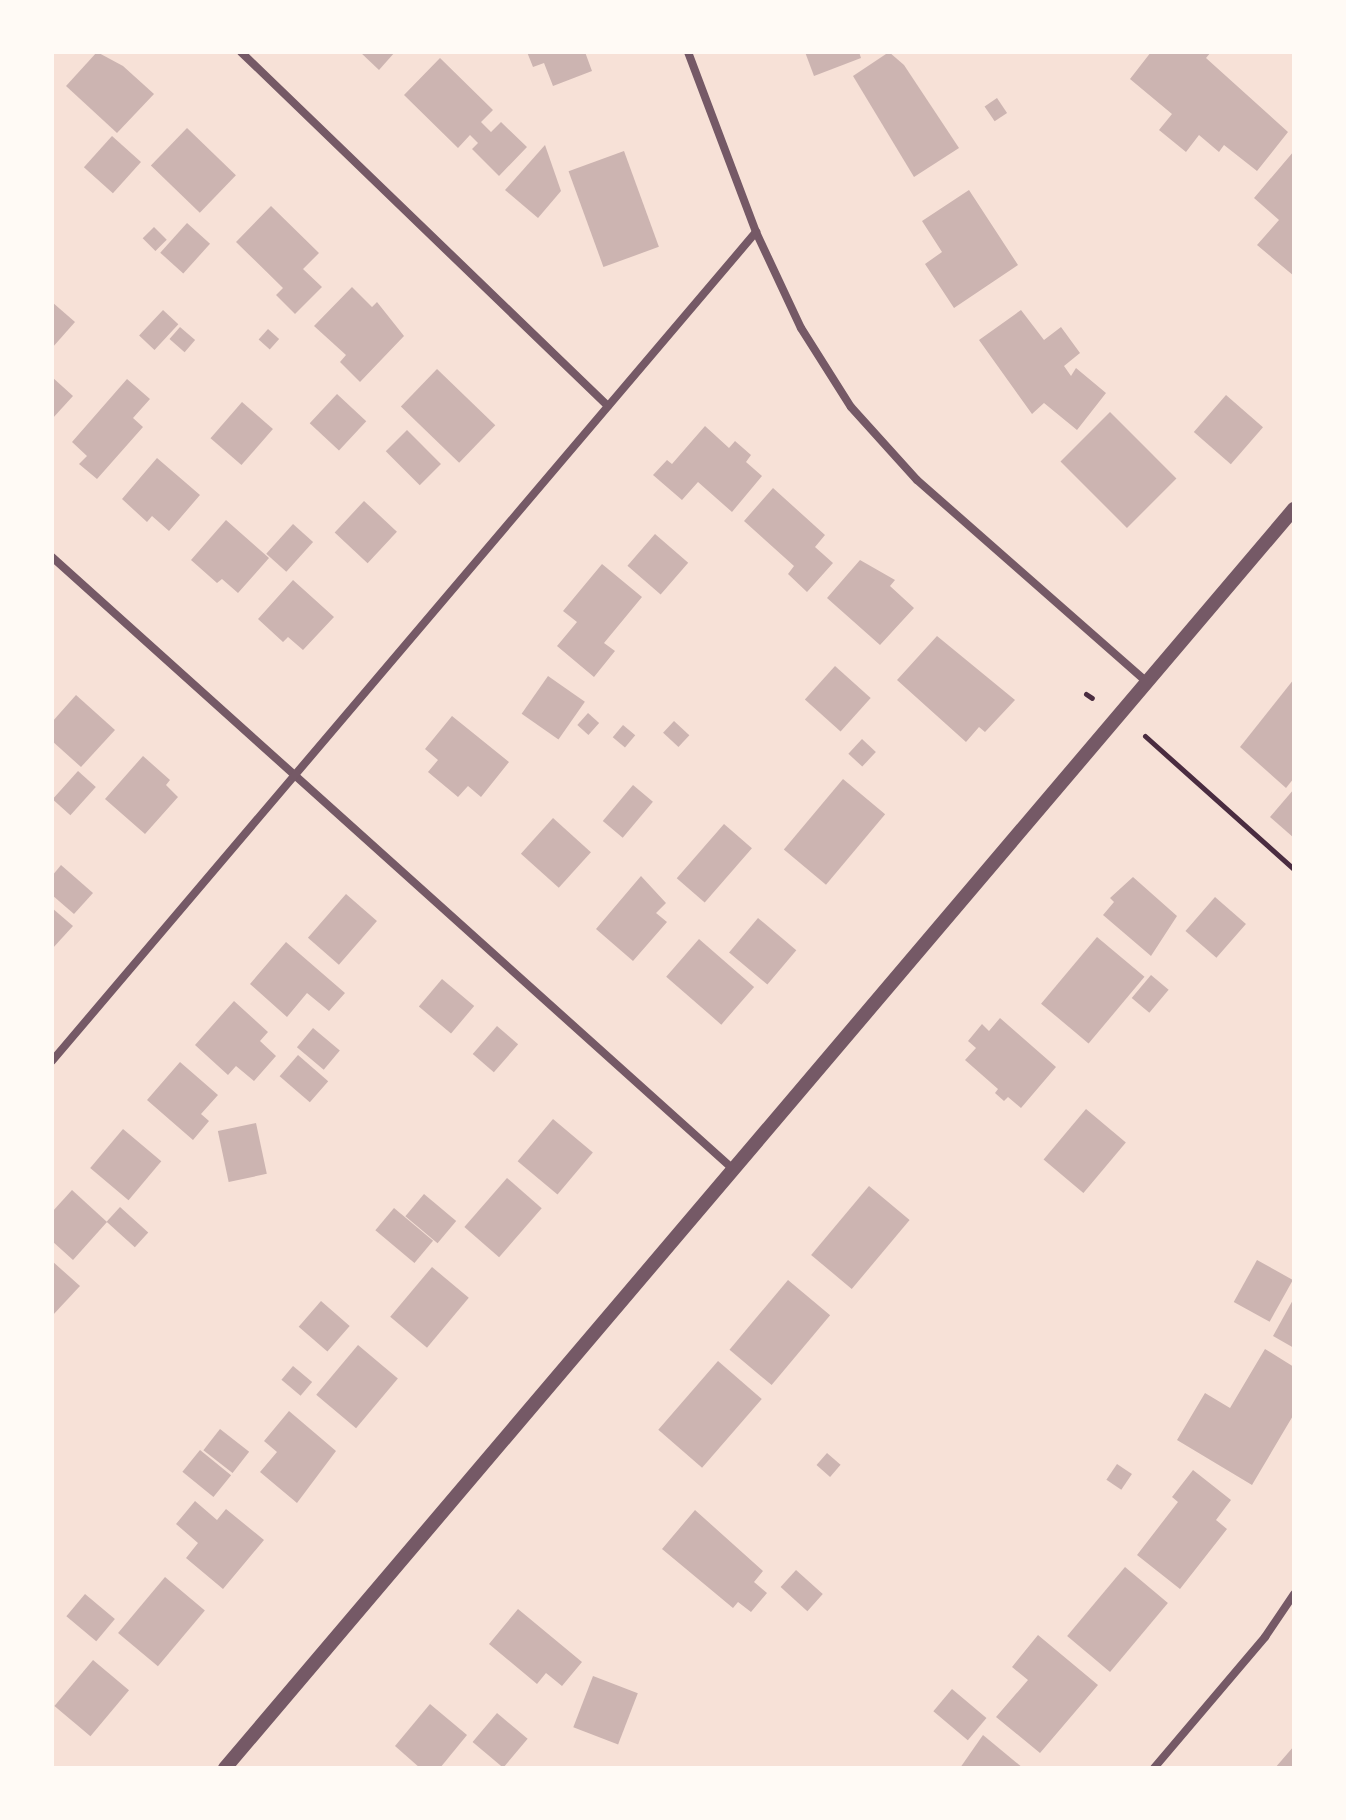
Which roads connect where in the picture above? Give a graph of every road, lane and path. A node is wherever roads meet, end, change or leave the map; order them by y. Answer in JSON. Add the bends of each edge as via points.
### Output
{"nodes":[{"id":1,"x":241,"y":52,"type":"edge"},
{"id":2,"x":688,"y":52,"type":"edge"},
{"id":3,"x":756,"y":232,"type":"junction"},
{"id":4,"x":608,"y":406,"type":"junction"},
{"id":5,"x":1294,"y":509,"type":"edge"},
{"id":6,"x":52,"y":557,"type":"edge"},
{"id":7,"x":1147,"y":682,"type":"junction"},
{"id":8,"x":1145,"y":736,"type":"dead end"},
{"id":9,"x":297,"y":774,"type":"junction"},
{"id":10,"x":1294,"y":869,"type":"edge"},
{"id":11,"x":52,"y":1061,"type":"edge"},
{"id":12,"x":733,"y":1169,"type":"junction"},
{"id":13,"x":1294,"y":1594,"type":"edge"},
{"id":14,"x":225,"y":1768,"type":"edge"},
{"id":15,"x":1154,"y":1768,"type":"edge"}],
"edges":[{"from":1,"to":4,"type":"street"},
{"from":2,"to":3,"type":"street"},
{"from":3,"to":4,"type":"street"},
{"from":3,"to":7,"type":"street","via":[[801,328],[851,407],[917,480]]},
{"from":4,"to":9,"type":"street"},
{"from":5,"to":7,"type":"street"},
{"from":6,"to":9,"type":"street"},
{"from":7,"to":12,"type":"street"},
{"from":8,"to":10,"type":"path"},
{"from":9,"to":11,"type":"street"},
{"from":9,"to":12,"type":"street"},
{"from":12,"to":14,"type":"street"},
{"from":13,"to":15,"type":"street","via":[[1265,1637]]}]}
